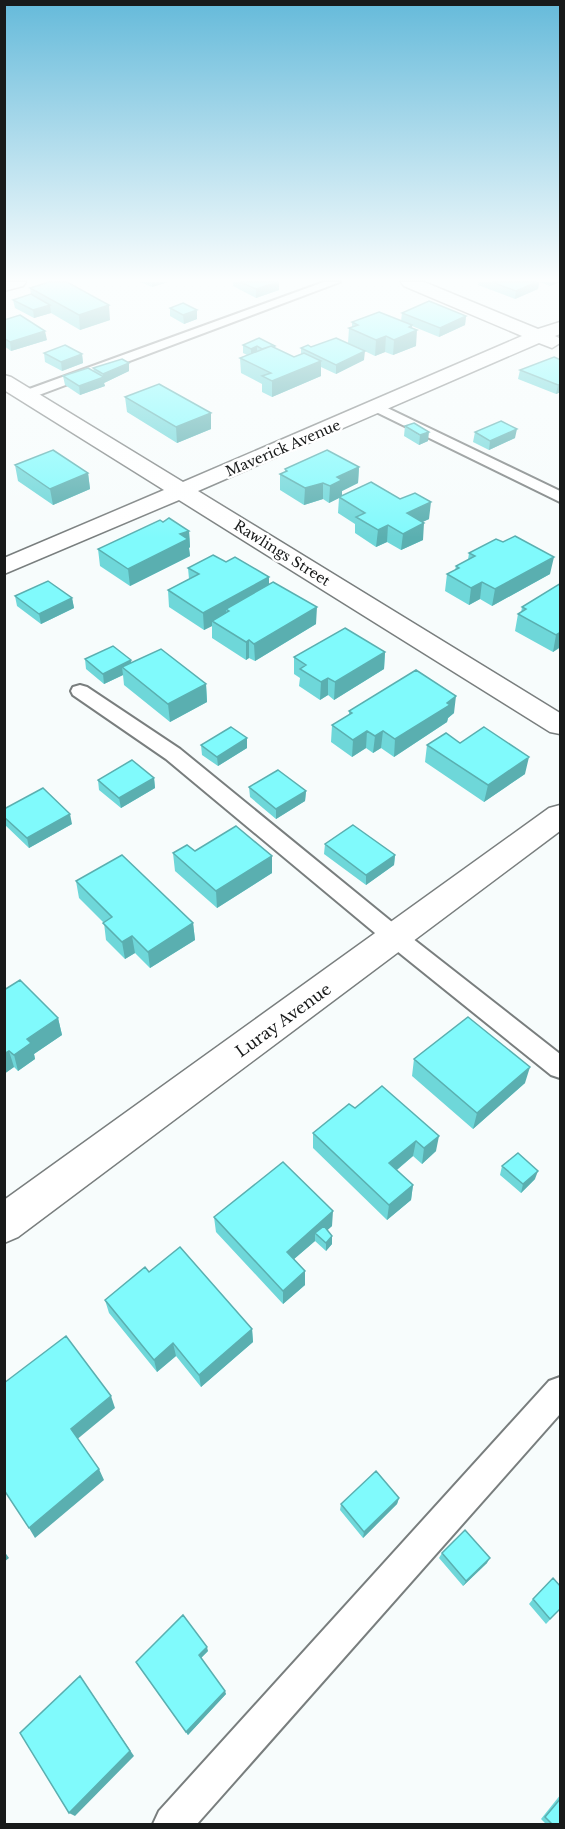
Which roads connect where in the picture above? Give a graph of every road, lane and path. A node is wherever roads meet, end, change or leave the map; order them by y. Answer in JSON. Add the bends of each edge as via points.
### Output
{"nodes":[{"id":1,"x":101,"y":367,"type":"edge"},
{"id":2,"x":469,"y":367,"type":"edge"},
{"id":3,"x":4,"y":381,"type":"edge"},
{"id":4,"x":26,"y":395,"type":"junction"},
{"id":5,"x":377,"y":407,"type":"junction"},
{"id":6,"x":182,"y":491,"type":"junction"},
{"id":7,"x":561,"y":497,"type":"edge"},
{"id":8,"x":4,"y":567,"type":"edge"},
{"id":9,"x":80,"y":691,"type":"dead end"},
{"id":10,"x":561,"y":724,"type":"edge"},
{"id":11,"x":561,"y":816,"type":"edge"},
{"id":12,"x":395,"y":937,"type":"junction"},
{"id":13,"x":561,"y":1068,"type":"edge"},
{"id":14,"x":4,"y":1224,"type":"edge"},
{"id":15,"x":561,"y":1392,"type":"edge"},
{"id":16,"x":172,"y":1824,"type":"edge"}],
"edges":[{"from":1,"to":4,"type":"lane"},
{"from":2,"to":5,"type":"street","name":"Maverick Avenue"},
{"from":3,"to":4,"type":"street","name":"Rawlings Street"},
{"from":4,"to":6,"type":"street","name":"Rawlings Street"},
{"from":5,"to":6,"type":"street","name":"Maverick Avenue"},
{"from":5,"to":7,"type":"lane"},
{"from":6,"to":8,"type":"street","name":"Maverick Avenue"},
{"from":6,"to":10,"type":"street","name":"Rawlings Street"},
{"from":9,"to":12,"type":"lane","via":[[173,754]]},
{"from":11,"to":12,"type":"street","name":"Luray Avenue"},
{"from":12,"to":13,"type":"lane"},
{"from":12,"to":14,"type":"street","name":"Luray Avenue"},
{"from":15,"to":16,"type":"lane"}]}
